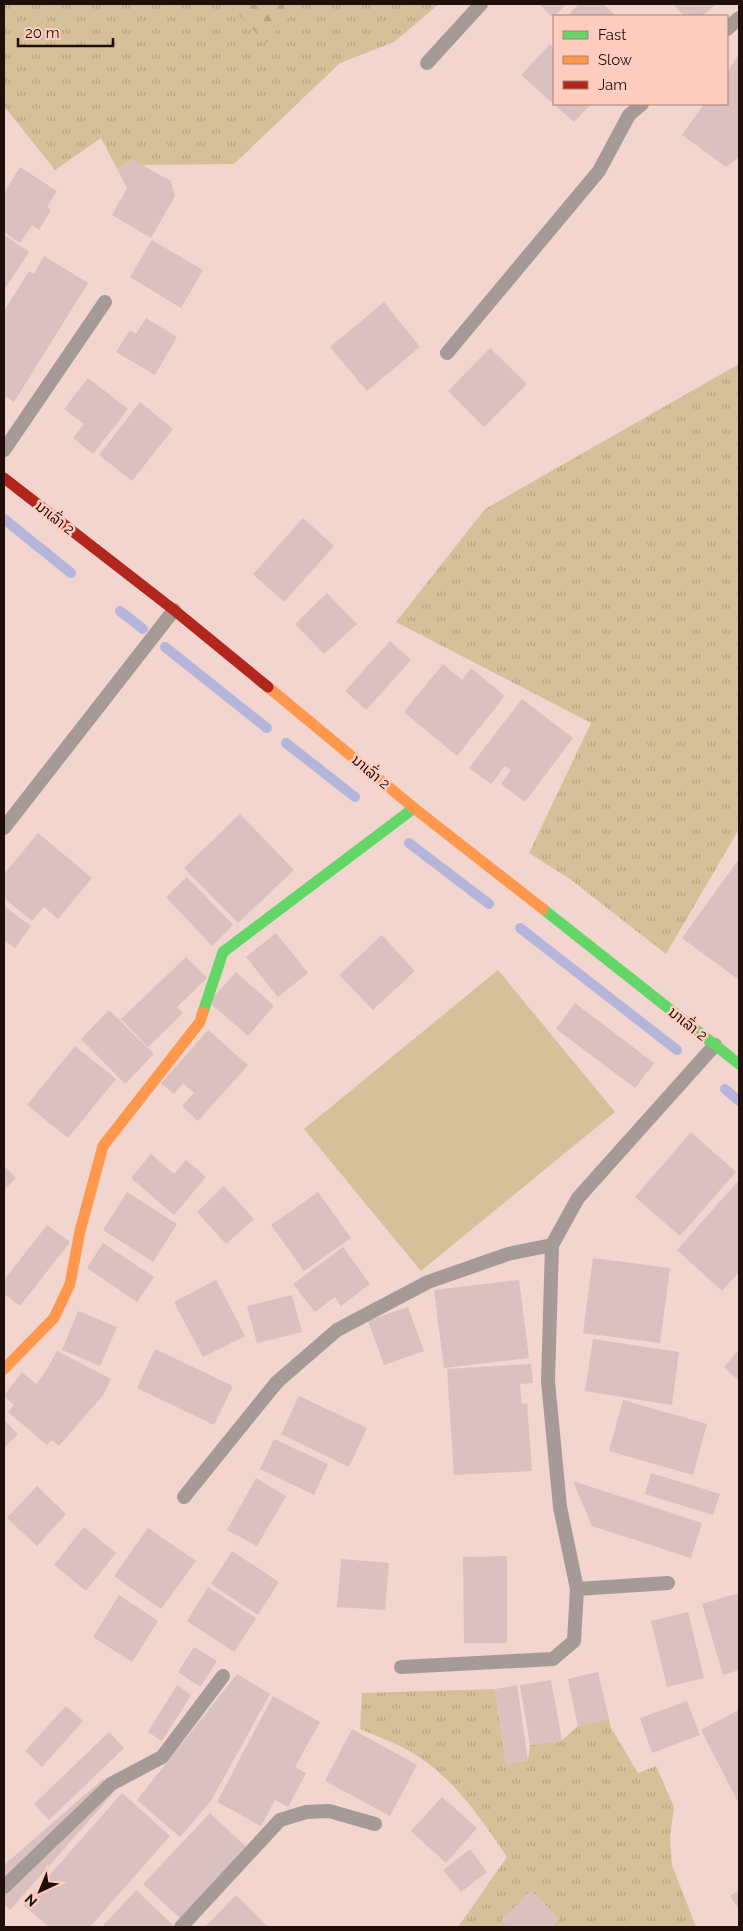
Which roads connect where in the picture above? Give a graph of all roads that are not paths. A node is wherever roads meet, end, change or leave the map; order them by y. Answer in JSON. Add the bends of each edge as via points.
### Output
{"nodes":[{"id":1,"x":481,"y":4,"type":"edge"},
{"id":2,"x":739,"y":18,"type":"edge"},
{"id":3,"x":728,"y":28,"type":"edge"},
{"id":4,"x":426,"y":63,"type":"dead end"},
{"id":5,"x":641,"y":105,"type":"edge"},
{"id":6,"x":105,"y":302,"type":"dead end"},
{"id":7,"x":447,"y":353,"type":"dead end"},
{"id":8,"x":4,"y":450,"type":"edge"},
{"id":9,"x":4,"y":478,"type":"edge"},
{"id":10,"x":174,"y":610,"type":"junction"},
{"id":11,"x":414,"y":808,"type":"junction"},
{"id":12,"x":4,"y":828,"type":"edge"},
{"id":13,"x":715,"y":1045,"type":"junction"},
{"id":14,"x":739,"y":1064,"type":"edge"},
{"id":15,"x":552,"y":1245,"type":"junction"},
{"id":16,"x":4,"y":1370,"type":"edge"},
{"id":17,"x":184,"y":1497,"type":"dead end"},
{"id":18,"x":668,"y":1584,"type":"dead end"},
{"id":19,"x":577,"y":1589,"type":"junction"},
{"id":20,"x":401,"y":1667,"type":"dead end"},
{"id":21,"x":223,"y":1676,"type":"dead end"},
{"id":22,"x":375,"y":1824,"type":"dead end"},
{"id":23,"x":4,"y":1887,"type":"edge"},
{"id":24,"x":182,"y":1927,"type":"edge"}],
"edges":[{"from":1,"to":4,"type":"lane"},
{"from":2,"to":3,"type":"lane"},
{"from":5,"to":7,"type":"lane","via":[[629,115],[598,171]]},
{"from":6,"to":8,"type":"lane"},
{"from":9,"to":10,"type":"street","name":"ນາເລົ່າ 2"},
{"from":10,"to":11,"type":"street","name":"ນາເລົ່າ 2"},
{"from":10,"to":12,"type":"lane"},
{"from":11,"to":13,"type":"street","name":"ນາເລົ່າ 2"},
{"from":11,"to":16,"type":"street","via":[[223,952],[200,1022],[103,1146],[80,1231],[70,1284],[54,1318]]},
{"from":13,"to":14,"type":"street","name":"ນາເລົ່າ 2"},
{"from":13,"to":15,"type":"lane","via":[[578,1198]]},
{"from":15,"to":17,"type":"lane","via":[[508,1254],[428,1282],[337,1330],[277,1382]]},
{"from":15,"to":19,"type":"lane","via":[[548,1382],[560,1507]]},
{"from":18,"to":19,"type":"lane"},
{"from":19,"to":20,"type":"lane","via":[[574,1641],[552,1659]]},
{"from":21,"to":23,"type":"lane","via":[[162,1757],[111,1784]]},
{"from":22,"to":24,"type":"lane","via":[[329,1811],[306,1812],[280,1820]]}]}
